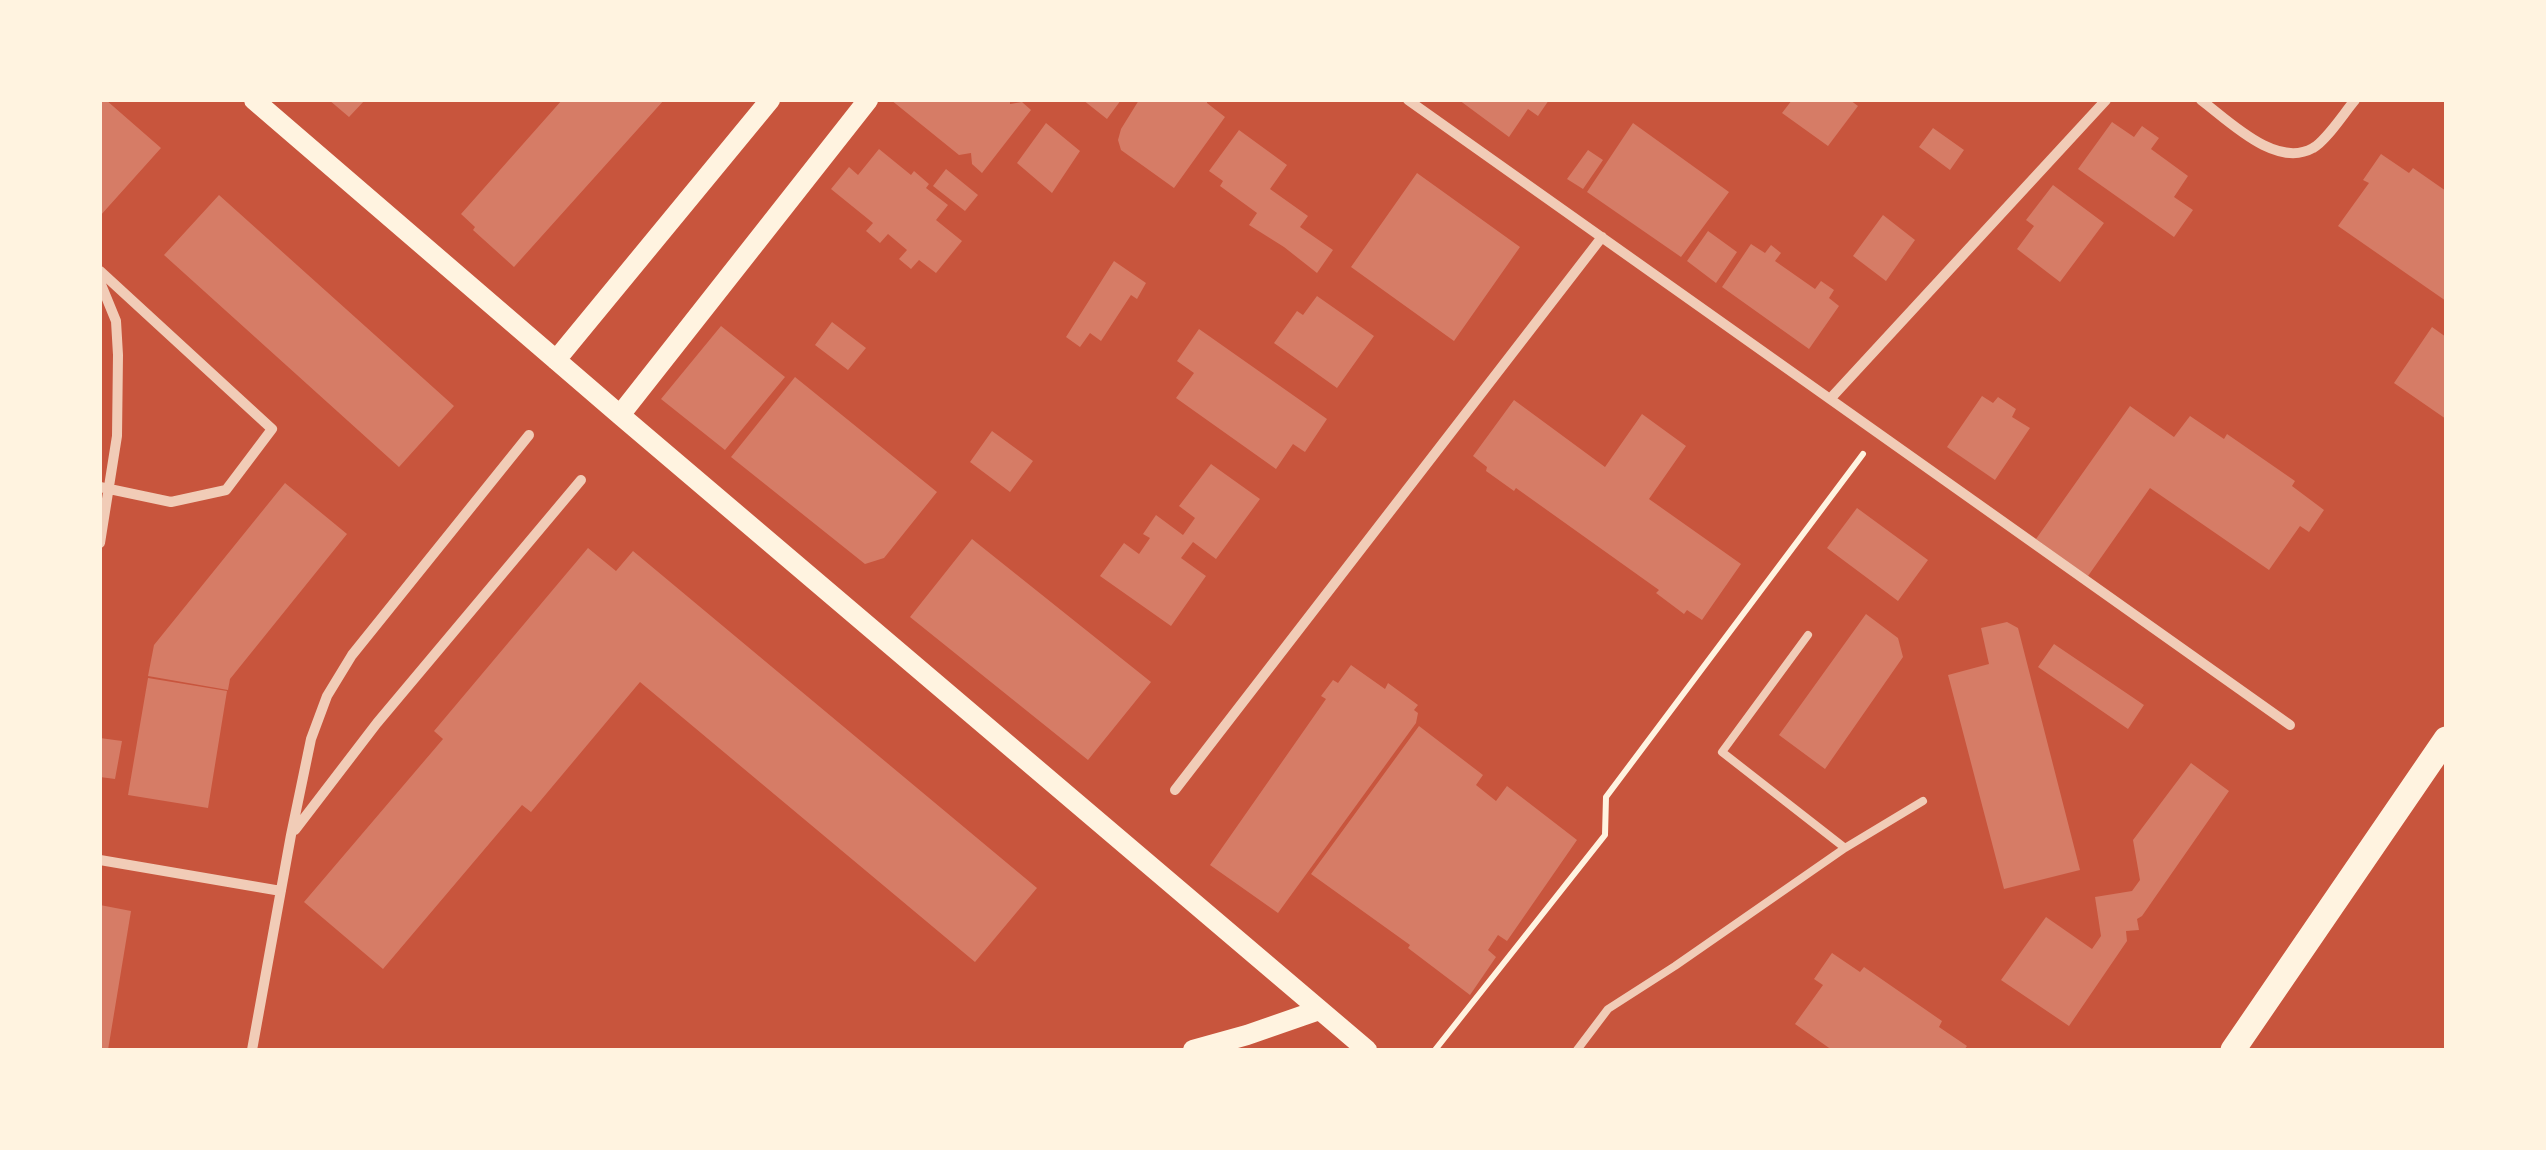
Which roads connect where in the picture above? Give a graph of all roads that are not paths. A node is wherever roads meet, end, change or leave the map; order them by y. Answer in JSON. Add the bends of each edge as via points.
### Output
{"nodes":[{"id":1,"x":254,"y":100,"type":"edge"},
{"id":2,"x":770,"y":100,"type":"edge"},
{"id":3,"x":868,"y":100,"type":"edge"},
{"id":4,"x":1408,"y":100,"type":"edge"},
{"id":5,"x":1432,"y":100,"type":"edge"},
{"id":6,"x":2106,"y":100,"type":"edge"},
{"id":7,"x":2201,"y":100,"type":"edge"},
{"id":8,"x":2355,"y":100,"type":"edge"},
{"id":9,"x":1423,"y":111,"type":"junction"},
{"id":10,"x":1602,"y":237,"type":"junction"},
{"id":11,"x":100,"y":271,"type":"edge"},
{"id":12,"x":100,"y":282,"type":"edge"},
{"id":13,"x":556,"y":360,"type":"junction"},
{"id":14,"x":1830,"y":399,"type":"junction"},
{"id":15,"x":620,"y":414,"type":"junction"},
{"id":16,"x":529,"y":435,"type":"dead end"},
{"id":17,"x":582,"y":480,"type":"dead end"},
{"id":18,"x":105,"y":488,"type":"edge"},
{"id":19,"x":100,"y":543,"type":"edge"},
{"id":20,"x":1808,"y":635,"type":"dead end"},
{"id":21,"x":2290,"y":725,"type":"dead end"},
{"id":22,"x":2446,"y":739,"type":"edge"},
{"id":23,"x":1175,"y":790,"type":"dead end"},
{"id":24,"x":1922,"y":801,"type":"dead end"},
{"id":25,"x":291,"y":834,"type":"junction"},
{"id":26,"x":1845,"y":848,"type":"junction"},
{"id":27,"x":100,"y":860,"type":"edge"},
{"id":28,"x":281,"y":890,"type":"junction"},
{"id":29,"x":1319,"y":1010,"type":"junction"},
{"id":30,"x":252,"y":1050,"type":"edge"},
{"id":31,"x":1193,"y":1050,"type":"edge"},
{"id":32,"x":1366,"y":1050,"type":"edge"},
{"id":33,"x":1577,"y":1050,"type":"edge"},
{"id":34,"x":2233,"y":1050,"type":"edge"}],
"edges":[{"from":1,"to":13,"type":"main road"},
{"from":2,"to":13,"type":"main road"},
{"from":3,"to":15,"type":"main road"},
{"from":4,"to":9,"type":"street"},
{"from":5,"to":9,"type":"street"},
{"from":6,"to":14,"type":"street"},
{"from":7,"to":8,"type":"street","via":[[2263,146],[2291,155],[2314,148]]},
{"from":9,"to":10,"type":"street"},
{"from":10,"to":14,"type":"street"},
{"from":10,"to":23,"type":"street"},
{"from":11,"to":18,"type":"street","via":[[272,429],[226,490],[171,502]]},
{"from":12,"to":18,"type":"street","via":[[116,321],[118,355],[117,436]]},
{"from":13,"to":15,"type":"main road"},
{"from":14,"to":21,"type":"street"},
{"from":15,"to":29,"type":"main road"},
{"from":16,"to":25,"type":"street","via":[[352,655],[327,696]]},
{"from":17,"to":25,"type":"street"},
{"from":18,"to":19,"type":"street"},
{"from":20,"to":26,"type":"lane","via":[[1722,752]]},
{"from":22,"to":34,"type":"main road"},
{"from":24,"to":26,"type":"lane"},
{"from":25,"to":28,"type":"street"},
{"from":26,"to":33,"type":"lane","via":[[1608,1009]]},
{"from":27,"to":28,"type":"street"},
{"from":28,"to":30,"type":"street"},
{"from":29,"to":31,"type":"main road"},
{"from":29,"to":32,"type":"main road"}]}
